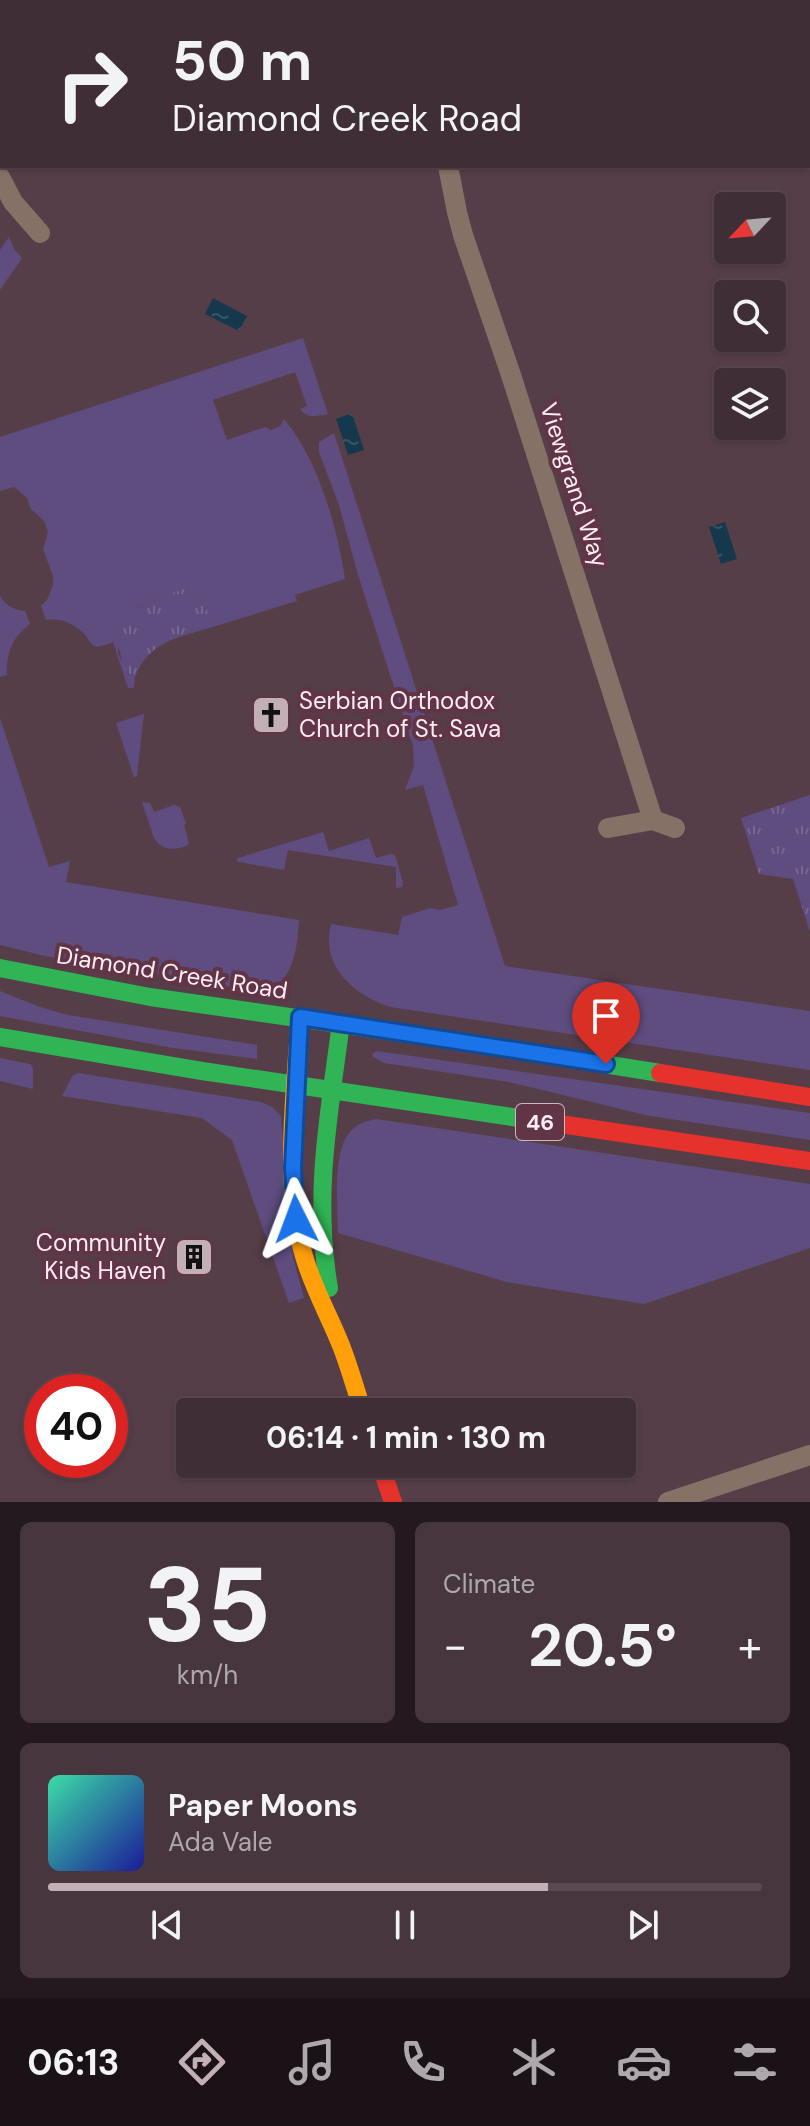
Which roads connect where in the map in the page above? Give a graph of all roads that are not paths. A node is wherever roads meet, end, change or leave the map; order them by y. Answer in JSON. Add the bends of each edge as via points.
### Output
{"nodes":[{"id":1,"x":448,"y":168,"type":"edge"},
{"id":2,"x":0,"y":177,"type":"edge"},
{"id":3,"x":40,"y":233,"type":"dead end"},
{"id":4,"x":653,"y":820,"type":"junction"},
{"id":5,"x":608,"y":828,"type":"dead end"},
{"id":6,"x":675,"y":828,"type":"dead end"},
{"id":7,"x":0,"y":968,"type":"edge"},
{"id":8,"x":300,"y":1017,"type":"junction"},
{"id":9,"x":341,"y":1023,"type":"junction"},
{"id":10,"x":0,"y":1037,"type":"edge"},
{"id":11,"x":295,"y":1086,"type":"junction"},
{"id":12,"x":333,"y":1091,"type":"junction"},
{"id":13,"x":810,"y":1097,"type":"edge"},
{"id":14,"x":810,"y":1161,"type":"edge"},
{"id":15,"x":342,"y":1348,"type":"junction"},
{"id":16,"x":358,"y":1398,"type":"edge"},
{"id":17,"x":810,"y":1455,"type":"edge"},
{"id":18,"x":385,"y":1478,"type":"edge"},
{"id":19,"x":393,"y":1502,"type":"edge"},
{"id":20,"x":668,"y":1502,"type":"edge"}],
"edges":[{"from":1,"to":4,"type":"street","name":"Viewgrand Way","via":[[463,235]]},
{"from":2,"to":3,"type":"street"},
{"from":4,"to":5,"type":"street"},
{"from":4,"to":6,"type":"street"},
{"from":7,"to":8,"type":"main road","name":"Diamond Creek Road","via":[[150,997]]},
{"from":8,"to":9,"type":"main road","name":"Diamond Creek Road"},
{"from":8,"to":11,"type":"main road"},
{"from":9,"to":12,"type":"main road"},
{"from":9,"to":13,"type":"main road","name":"Diamond Creek Road"},
{"from":10,"to":11,"type":"main road","number":"46"},
{"from":11,"to":12,"type":"main road","number":"46"},
{"from":11,"to":15,"type":"main road","via":[[296,1219],[304,1257]]},
{"from":12,"to":14,"type":"main road","number":"46"},
{"from":12,"to":15,"type":"main road","via":[[321,1210],[326,1273]]},
{"from":15,"to":16,"type":"main road"},
{"from":17,"to":20,"type":"street"},
{"from":18,"to":19,"type":"main road"}]}
